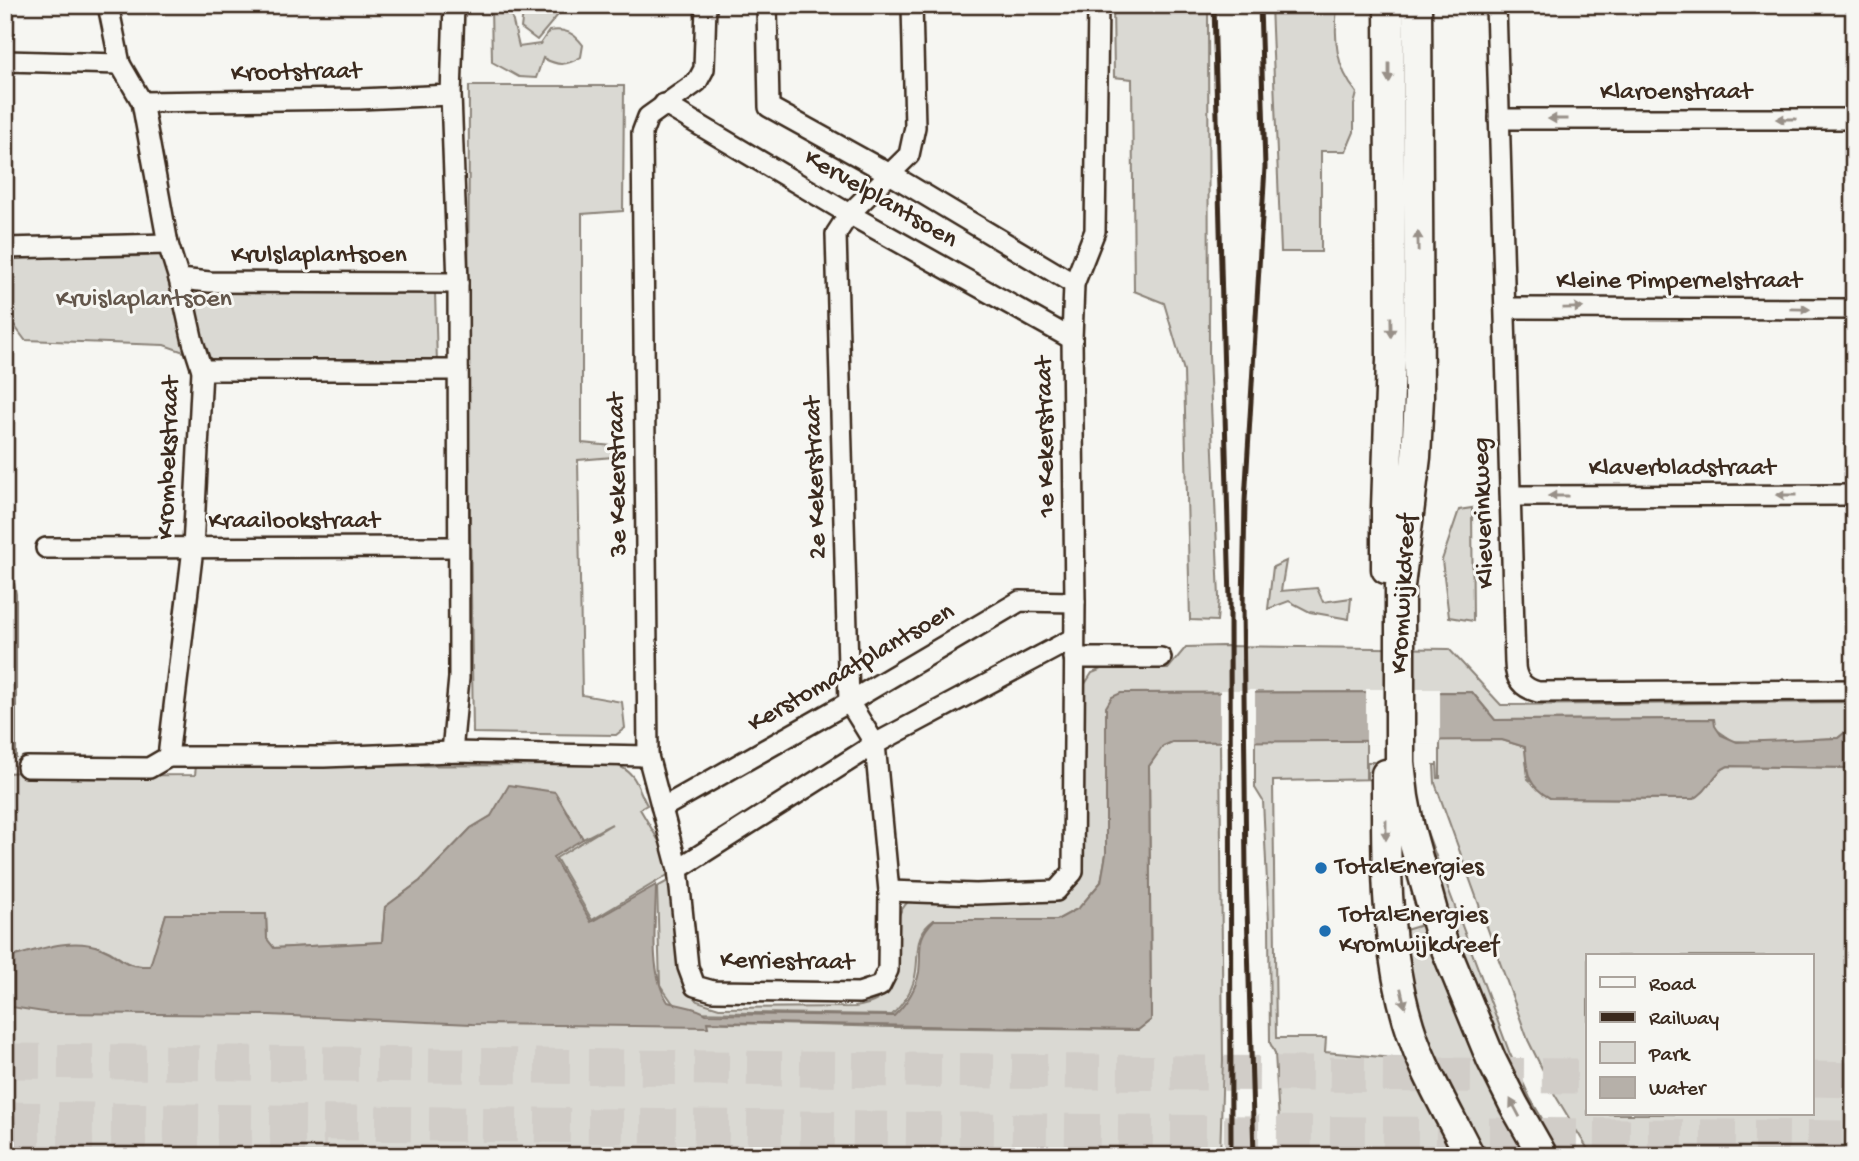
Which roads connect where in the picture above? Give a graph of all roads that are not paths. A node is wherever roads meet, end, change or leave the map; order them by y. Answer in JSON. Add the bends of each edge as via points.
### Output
{"nodes":[{"id":1,"x":108,"y":5,"type":"edge"},
{"id":2,"x":454,"y":5,"type":"edge"},
{"id":3,"x":706,"y":5,"type":"edge"},
{"id":4,"x":767,"y":5,"type":"edge"},
{"id":5,"x":912,"y":5,"type":"edge"},
{"id":6,"x":1098,"y":5,"type":"edge"},
{"id":7,"x":1389,"y":5,"type":"edge"},
{"id":8,"x":1417,"y":5,"type":"edge"},
{"id":9,"x":1496,"y":5,"type":"edge"},
{"id":10,"x":5,"y":61,"type":"edge"},
{"id":11,"x":120,"y":64,"type":"junction"},
{"id":12,"x":451,"y":95,"type":"junction"},
{"id":13,"x":142,"y":102,"type":"junction"},
{"id":14,"x":664,"y":104,"type":"junction"},
{"id":15,"x":1854,"y":118,"type":"edge"},
{"id":16,"x":1499,"y":119,"type":"junction"},
{"id":17,"x":890,"y":174,"type":"junction"},
{"id":18,"x":849,"y":215,"type":"junction"},
{"id":19,"x":167,"y":244,"type":"junction"},
{"id":20,"x":5,"y":248,"type":"edge"},
{"id":21,"x":179,"y":279,"type":"junction"},
{"id":22,"x":458,"y":283,"type":"junction"},
{"id":23,"x":1074,"y":284,"type":"junction"},
{"id":24,"x":1505,"y":308,"type":"junction"},
{"id":25,"x":1854,"y":310,"type":"edge"},
{"id":26,"x":1072,"y":339,"type":"junction"},
{"id":27,"x":202,"y":370,"type":"junction"},
{"id":28,"x":458,"y":370,"type":"junction"},
{"id":29,"x":1854,"y":495,"type":"edge"},
{"id":30,"x":1511,"y":496,"type":"junction"},
{"id":31,"x":457,"y":547,"type":"junction"},
{"id":32,"x":47,"y":548,"type":"dead end"},
{"id":33,"x":193,"y":548,"type":"junction"},
{"id":34,"x":1075,"y":602,"type":"junction"},
{"id":35,"x":1393,"y":612,"type":"junction"},
{"id":36,"x":1074,"y":638,"type":"junction"},
{"id":37,"x":1161,"y":657,"type":"dead end"},
{"id":38,"x":1074,"y":658,"type":"junction"},
{"id":39,"x":1854,"y":690,"type":"edge"},
{"id":40,"x":849,"y":702,"type":"junction"},
{"id":41,"x":875,"y":744,"type":"junction"},
{"id":42,"x":452,"y":752,"type":"junction"},
{"id":43,"x":648,"y":756,"type":"junction"},
{"id":44,"x":168,"y":757,"type":"junction"},
{"id":45,"x":1393,"y":762,"type":"junction"},
{"id":46,"x":27,"y":767,"type":"dead end"},
{"id":47,"x":662,"y":808,"type":"junction"},
{"id":48,"x":678,"y":869,"type":"junction"},
{"id":49,"x":888,"y":891,"type":"junction"},
{"id":50,"x":688,"y":967,"type":"joint"},
{"id":51,"x":1470,"y":1156,"type":"edge"},
{"id":52,"x":1543,"y":1156,"type":"edge"}],
"edges":[{"from":1,"to":11,"type":"street","name":"Krombekstraat"},
{"from":2,"to":12,"type":"street"},
{"from":3,"to":14,"type":"street","name":"3e Kekerstraat","via":[[704,69],[697,82]]},
{"from":4,"to":17,"type":"street","name":"Kervelplantsoen","via":[[769,107]]},
{"from":5,"to":17,"type":"street","name":"2e Kekerstraat","via":[[915,127],[909,155]]},
{"from":6,"to":23,"type":"street","name":"1e Kekerstraat","via":[[1095,231]]},
{"from":7,"to":35,"type":"main road","name":"Kromwijkdreef","one_way":true,"via":[[1391,360],[1385,508]]},
{"from":35,"to":8,"type":"main road","name":"Kromwijkdreef","one_way":true,"via":[[1416,457],[1419,397]]},
{"from":9,"to":16,"type":"street","name":"Klieverinkweg"},
{"from":10,"to":11,"type":"street"},
{"from":11,"to":13,"type":"street","name":"Krombekstraat"},
{"from":12,"to":13,"type":"street","name":"Krootstraat"},
{"from":12,"to":22,"type":"street"},
{"from":13,"to":19,"type":"street","name":"Krombekstraat"},
{"from":14,"to":18,"type":"street","name":"Kervelplantsoen"},
{"from":14,"to":43,"type":"street","name":"3e Kekerstraat","via":[[648,117],[642,133]]},
{"from":15,"to":16,"type":"street","name":"Klaroenstraat","one_way":true},
{"from":16,"to":24,"type":"street","name":"Klieverinkweg"},
{"from":17,"to":18,"type":"street","name":"2e Kekerstraat"},
{"from":17,"to":23,"type":"street","name":"Kervelplantsoen"},
{"from":18,"to":26,"type":"street","name":"Kervelplantsoen"},
{"from":18,"to":40,"type":"street","name":"2e Kekerstraat","via":[[836,234]]},
{"from":19,"to":20,"type":"street"},
{"from":19,"to":21,"type":"street","name":"Krombekstraat"},
{"from":21,"to":22,"type":"street","name":"Krulslaplantsoen"},
{"from":21,"to":27,"type":"street","name":"Krombekstraat"},
{"from":22,"to":28,"type":"street"},
{"from":23,"to":26,"type":"street","name":"1e Kekerstraat"},
{"from":24,"to":25,"type":"street","name":"Kleine Pimpernelstraat","one_way":true},
{"from":24,"to":30,"type":"street","name":"Klieverinkweg"},
{"from":26,"to":34,"type":"street","name":"1e Kekerstraat"},
{"from":27,"to":28,"type":"street"},
{"from":27,"to":33,"type":"street","name":"Krombekstraat"},
{"from":28,"to":31,"type":"street"},
{"from":29,"to":30,"type":"street","name":"Klaverbladstraat","one_way":true},
{"from":30,"to":39,"type":"street","name":"Klieverinkweg","via":[[1515,671],[1530,690]]},
{"from":31,"to":33,"type":"street","name":"Kraailookstraat"},
{"from":31,"to":42,"type":"street","via":[[459,678]]},
{"from":32,"to":33,"type":"street","name":"Kraailookstraat"},
{"from":33,"to":44,"type":"street","name":"Krombekstraat"},
{"from":34,"to":36,"type":"street","name":"1e Kekerstraat"},
{"from":34,"to":40,"type":"street","name":"Kerstomaatplantsoen","via":[[1020,601]]},
{"from":35,"to":45,"type":"main road","name":"Kromwijkdreef"},
{"from":36,"to":38,"type":"street","name":"1e Kekerstraat"},
{"from":36,"to":41,"type":"street"},
{"from":37,"to":38,"type":"street"},
{"from":38,"to":49,"type":"street","name":"1e Kekerstraat","via":[[1073,872],[1056,891]]},
{"from":40,"to":41,"type":"street"},
{"from":40,"to":47,"type":"street","name":"Kerstomaatplantsoen"},
{"from":41,"to":48,"type":"street"},
{"from":41,"to":49,"type":"street"},
{"from":42,"to":43,"type":"street"},
{"from":42,"to":44,"type":"street"},
{"from":43,"to":47,"type":"street","name":"3e Kekerstraat"},
{"from":44,"to":46,"type":"street","via":[[149,768]]},
{"from":45,"to":51,"type":"main road","name":"Kromwijkdreef","one_way":true,"via":[[1387,865],[1392,943],[1400,984],[1423,1065]]},
{"from":52,"to":45,"type":"main road","name":"Kromwijkdreef","one_way":true,"via":[[1491,1059],[1438,930]]},
{"from":47,"to":48,"type":"street","name":"3e Kekerstraat"},
{"from":48,"to":50,"type":"street","name":"3e Kekerstraat"},
{"from":49,"to":50,"type":"street","name":"Kerriestraat","via":[[888,970],[880,986],[859,993],[713,991],[695,986]]}]}
